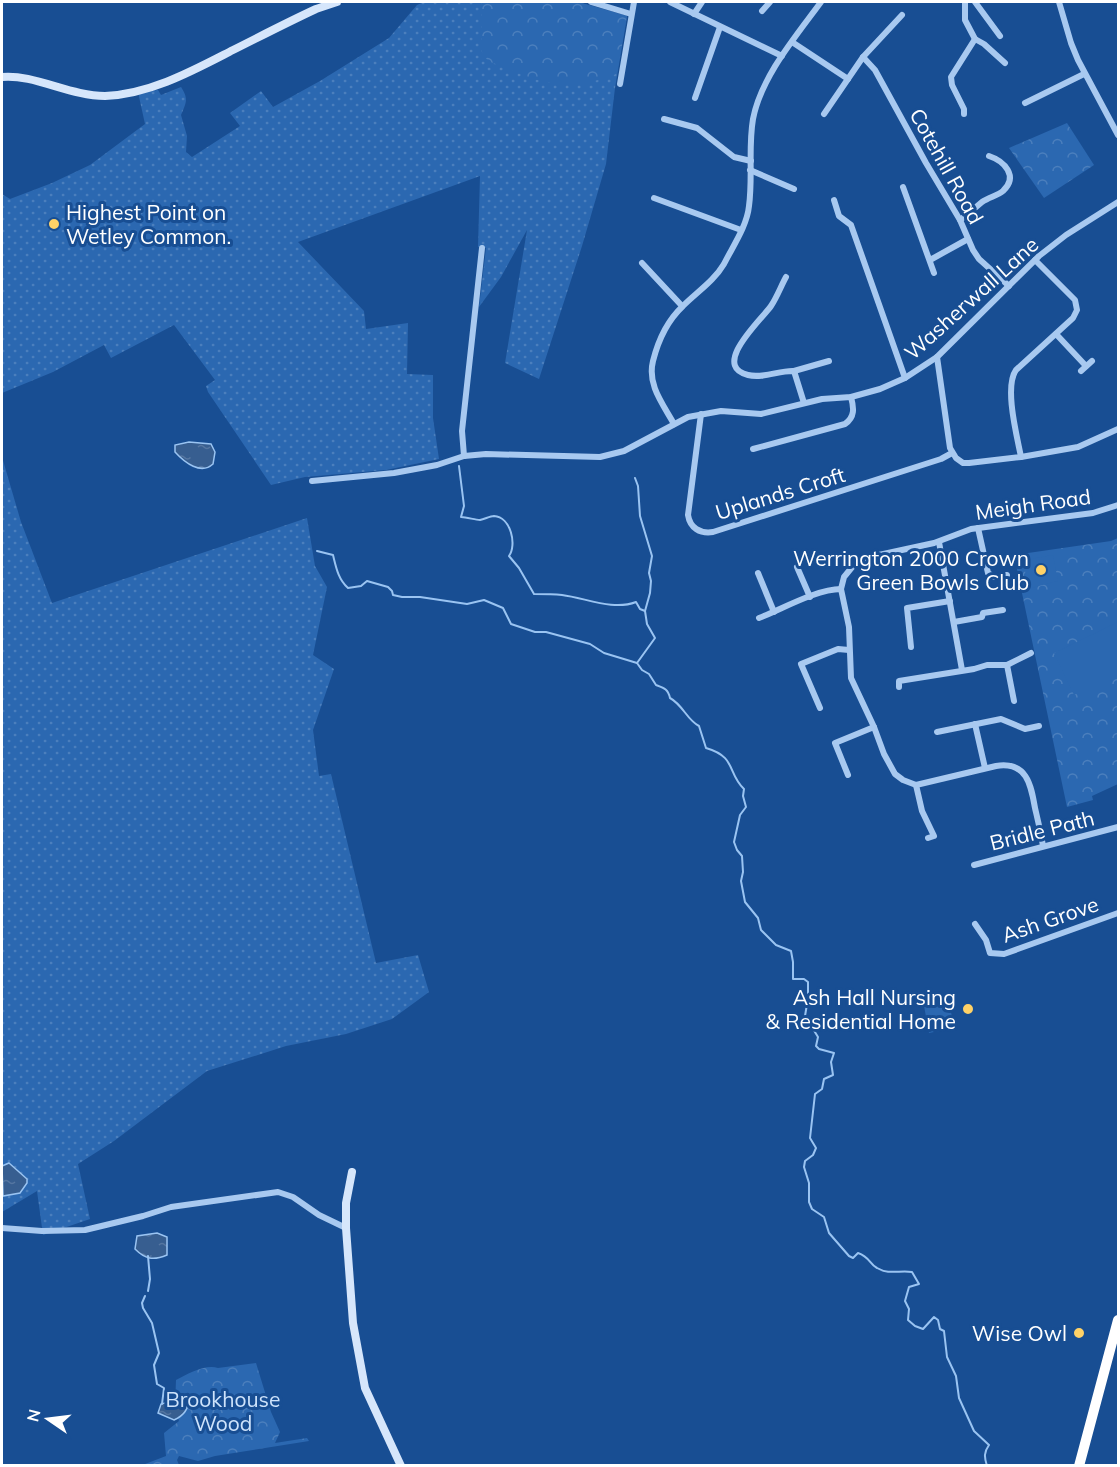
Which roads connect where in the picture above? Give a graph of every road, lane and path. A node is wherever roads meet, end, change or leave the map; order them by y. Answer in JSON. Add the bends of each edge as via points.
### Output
{"nodes":[{"id":1,"x":338,"y":2,"type":"edge"},
{"id":2,"x":591,"y":2,"type":"edge"},
{"id":3,"x":634,"y":2,"type":"edge"},
{"id":4,"x":670,"y":2,"type":"edge"},
{"id":5,"x":702,"y":2,"type":"edge"},
{"id":6,"x":770,"y":2,"type":"edge"},
{"id":7,"x":821,"y":2,"type":"edge"},
{"id":8,"x":965,"y":2,"type":"edge"},
{"id":9,"x":975,"y":2,"type":"edge"},
{"id":10,"x":1059,"y":2,"type":"edge"},
{"id":11,"x":762,"y":11,"type":"dead end"},
{"id":12,"x":631,"y":14,"type":"junction"},
{"id":13,"x":694,"y":14,"type":"junction"},
{"id":14,"x":902,"y":15,"type":"dead end"},
{"id":15,"x":720,"y":27,"type":"junction"},
{"id":16,"x":1000,"y":36,"type":"dead end"},
{"id":17,"x":975,"y":39,"type":"junction"},
{"id":18,"x":792,"y":42,"type":"junction"},
{"id":19,"x":782,"y":56,"type":"junction"},
{"id":20,"x":863,"y":57,"type":"junction"},
{"id":21,"x":999,"y":58,"type":"junction"},
{"id":22,"x":1005,"y":63,"type":"dead end"},
{"id":23,"x":994,"y":65,"type":"dead end"},
{"id":24,"x":1084,"y":74,"type":"junction"},
{"id":25,"x":2,"y":77,"type":"edge"},
{"id":26,"x":848,"y":79,"type":"junction"},
{"id":27,"x":620,"y":84,"type":"dead end"},
{"id":28,"x":694,"y":93,"type":"dead end"},
{"id":29,"x":1025,"y":103,"type":"dead end"},
{"id":30,"x":965,"y":110,"type":"dead end"},
{"id":31,"x":824,"y":114,"type":"dead end"},
{"id":32,"x":668,"y":122,"type":"dead end"},
{"id":33,"x":1119,"y":135,"type":"edge"},
{"id":34,"x":994,"y":155,"type":"dead end"},
{"id":35,"x":751,"y":161,"type":"junction"},
{"id":36,"x":750,"y":170,"type":"junction"},
{"id":37,"x":903,"y":187,"type":"dead end"},
{"id":38,"x":794,"y":189,"type":"dead end"},
{"id":39,"x":654,"y":198,"type":"dead end"},
{"id":40,"x":834,"y":200,"type":"dead end"},
{"id":41,"x":1119,"y":202,"type":"edge"},
{"id":42,"x":960,"y":220,"type":"junction"},
{"id":43,"x":741,"y":230,"type":"junction"},
{"id":44,"x":968,"y":239,"type":"junction"},
{"id":45,"x":482,"y":248,"type":"dead end"},
{"id":46,"x":930,"y":260,"type":"junction"},
{"id":47,"x":1035,"y":260,"type":"junction"},
{"id":48,"x":642,"y":263,"type":"dead end"},
{"id":49,"x":934,"y":273,"type":"dead end"},
{"id":50,"x":786,"y":277,"type":"dead end"},
{"id":51,"x":1009,"y":286,"type":"junction"},
{"id":52,"x":682,"y":306,"type":"junction"},
{"id":53,"x":1056,"y":334,"type":"junction"},
{"id":54,"x":937,"y":357,"type":"junction"},
{"id":55,"x":829,"y":361,"type":"dead end"},
{"id":56,"x":1092,"y":361,"type":"dead end"},
{"id":57,"x":794,"y":371,"type":"junction"},
{"id":58,"x":905,"y":378,"type":"junction"},
{"id":59,"x":851,"y":397,"type":"junction"},
{"id":60,"x":804,"y":403,"type":"junction"},
{"id":61,"x":701,"y":414,"type":"junction"},
{"id":62,"x":674,"y":424,"type":"junction"},
{"id":63,"x":1119,"y":429,"type":"edge"},
{"id":64,"x":753,"y":449,"type":"dead end"},
{"id":65,"x":952,"y":453,"type":"junction"},
{"id":66,"x":464,"y":456,"type":"junction"},
{"id":67,"x":1021,"y":457,"type":"junction"},
{"id":68,"x":312,"y":481,"type":"dead end"},
{"id":69,"x":1119,"y":506,"type":"edge"},
{"id":70,"x":978,"y":528,"type":"junction"},
{"id":71,"x":939,"y":542,"type":"junction"},
{"id":72,"x":797,"y":567,"type":"dead end"},
{"id":73,"x":758,"y":573,"type":"dead end"},
{"id":74,"x":1007,"y":575,"type":"dead end"},
{"id":75,"x":841,"y":589,"type":"junction"},
{"id":76,"x":810,"y":597,"type":"junction"},
{"id":77,"x":950,"y":601,"type":"junction"},
{"id":78,"x":1003,"y":610,"type":"dead end"},
{"id":79,"x":774,"y":612,"type":"junction"},
{"id":80,"x":759,"y":618,"type":"dead end"},
{"id":81,"x":954,"y":622,"type":"junction"},
{"id":82,"x":911,"y":646,"type":"dead end"},
{"id":83,"x":849,"y":650,"type":"junction"},
{"id":84,"x":1031,"y":652,"type":"dead end"},
{"id":85,"x":1007,"y":665,"type":"junction"},
{"id":86,"x":962,"y":670,"type":"junction"},
{"id":87,"x":899,"y":687,"type":"dead end"},
{"id":88,"x":1014,"y":701,"type":"dead end"},
{"id":89,"x":820,"y":708,"type":"dead end"},
{"id":90,"x":975,"y":724,"type":"junction"},
{"id":91,"x":1039,"y":726,"type":"dead end"},
{"id":92,"x":874,"y":727,"type":"junction"},
{"id":93,"x":937,"y":732,"type":"dead end"},
{"id":94,"x":985,"y":768,"type":"junction"},
{"id":95,"x":848,"y":775,"type":"dead end"},
{"id":96,"x":916,"y":785,"type":"junction"},
{"id":97,"x":1119,"y":827,"type":"edge"},
{"id":98,"x":928,"y":837,"type":"dead end"},
{"id":99,"x":1043,"y":846,"type":"junction"},
{"id":100,"x":974,"y":865,"type":"dead end"},
{"id":101,"x":1119,"y":913,"type":"edge"},
{"id":102,"x":975,"y":924,"type":"dead end"},
{"id":103,"x":352,"y":1172,"type":"dead end"},
{"id":104,"x":2,"y":1228,"type":"edge"},
{"id":105,"x":346,"y":1228,"type":"junction"},
{"id":106,"x":1119,"y":1320,"type":"edge"},
{"id":107,"x":401,"y":1466,"type":"edge"},
{"id":108,"x":1079,"y":1466,"type":"edge"}],
"edges":[{"from":1,"to":25,"type":"street","via":[[164,83],[128,93],[95,95],[19,77]]},
{"from":2,"to":12,"type":"street"},
{"from":3,"to":12,"type":"street"},
{"from":4,"to":13,"type":"street"},
{"from":5,"to":13,"type":"street"},
{"from":6,"to":11,"type":"street"},
{"from":7,"to":18,"type":"street"},
{"from":8,"to":17,"type":"street","via":[[965,17]]},
{"from":9,"to":16,"type":"street"},
{"from":10,"to":24,"type":"street"},
{"from":12,"to":27,"type":"street"},
{"from":13,"to":15,"type":"street"},
{"from":14,"to":20,"type":"street"},
{"from":15,"to":19,"type":"street"},
{"from":15,"to":28,"type":"street"},
{"from":17,"to":21,"type":"street"},
{"from":17,"to":30,"type":"street","via":[[951,77]]},
{"from":18,"to":19,"type":"street"},
{"from":18,"to":26,"type":"street"},
{"from":19,"to":35,"type":"street","via":[[754,118]]},
{"from":20,"to":26,"type":"street"},
{"from":20,"to":42,"type":"street","name":"Cotehill Road","via":[[875,70]]},
{"from":21,"to":22,"type":"street"},
{"from":21,"to":23,"type":"street"},
{"from":24,"to":29,"type":"street"},
{"from":24,"to":33,"type":"street"},
{"from":26,"to":31,"type":"street"},
{"from":32,"to":35,"type":"street","via":[[697,128],[734,157]]},
{"from":34,"to":42,"type":"street","via":[[1007,168],[1006,187]]},
{"from":35,"to":36,"type":"street"},
{"from":36,"to":38,"type":"street"},
{"from":36,"to":43,"type":"street","via":[[750,205]]},
{"from":37,"to":46,"type":"street"},
{"from":39,"to":43,"type":"street"},
{"from":40,"to":58,"type":"street","via":[[839,216],[851,225]]},
{"from":41,"to":47,"type":"street","name":"Washerwall Lane"},
{"from":42,"to":44,"type":"street","name":"Cotehill Road"},
{"from":43,"to":52,"type":"street","via":[[716,276]]},
{"from":44,"to":46,"type":"street"},
{"from":44,"to":51,"type":"street","name":"Cotehill Road","via":[[980,259]]},
{"from":45,"to":66,"type":"street","via":[[462,431]]},
{"from":46,"to":49,"type":"street"},
{"from":47,"to":51,"type":"street","name":"Washerwall Lane"},
{"from":47,"to":53,"type":"street","via":[[1076,303],[1074,316]]},
{"from":48,"to":52,"type":"street"},
{"from":50,"to":57,"type":"street","via":[[771,306],[738,346],[734,359],[739,370],[750,376]]},
{"from":51,"to":54,"type":"street","name":"Washerwall Lane"},
{"from":52,"to":62,"type":"street","via":[[666,328],[651,369],[656,393]]},
{"from":53,"to":56,"type":"street","via":[[1084,369]]},
{"from":53,"to":67,"type":"street","via":[[1016,370],[1011,381]]},
{"from":54,"to":58,"type":"street","name":"Washerwall Lane"},
{"from":54,"to":65,"type":"street"},
{"from":55,"to":57,"type":"street"},
{"from":57,"to":60,"type":"street"},
{"from":58,"to":59,"type":"street","name":"Washerwall Lane"},
{"from":59,"to":60,"type":"street","name":"Washerwall Lane"},
{"from":59,"to":64,"type":"street","via":[[853,413],[845,424]]},
{"from":60,"to":61,"type":"street","name":"Washerwall Lane","via":[[761,414]]},
{"from":61,"to":62,"type":"street","name":"Washerwall Lane"},
{"from":61,"to":65,"type":"street","name":"Uplands Croft","via":[[688,514],[691,524],[702,532],[806,503]]},
{"from":62,"to":66,"type":"street","name":"Washerwall Lane","via":[[624,451],[600,457]]},
{"from":63,"to":67,"type":"street","via":[[1078,447]]},
{"from":65,"to":67,"type":"street","via":[[959,461],[969,463]]},
{"from":66,"to":68,"type":"street","name":"Washerwall Lane","via":[[394,473]]},
{"from":69,"to":70,"type":"street","name":"Meigh Road"},
{"from":70,"to":71,"type":"street","name":"Meigh Road"},
{"from":70,"to":74,"type":"street","via":[[988,573],[994,577]]},
{"from":71,"to":75,"type":"street","name":"Meigh Road","via":[[861,560],[846,573]]},
{"from":71,"to":77,"type":"street"},
{"from":72,"to":76,"type":"street"},
{"from":73,"to":79,"type":"street"},
{"from":75,"to":76,"type":"street"},
{"from":75,"to":83,"type":"street"},
{"from":76,"to":79,"type":"street"},
{"from":77,"to":81,"type":"street"},
{"from":77,"to":82,"type":"street","via":[[907,608]]},
{"from":78,"to":81,"type":"street"},
{"from":79,"to":80,"type":"street"},
{"from":81,"to":86,"type":"street"},
{"from":83,"to":89,"type":"street","via":[[838,650],[801,664]]},
{"from":83,"to":92,"type":"street","via":[[850,678]]},
{"from":84,"to":85,"type":"street"},
{"from":85,"to":86,"type":"street"},
{"from":85,"to":88,"type":"street"},
{"from":86,"to":87,"type":"street","via":[[899,681]]},
{"from":90,"to":91,"type":"street","via":[[1001,719],[1025,729]]},
{"from":90,"to":93,"type":"street"},
{"from":90,"to":94,"type":"street"},
{"from":92,"to":95,"type":"street","via":[[835,743]]},
{"from":92,"to":96,"type":"street","via":[[891,769]]},
{"from":94,"to":96,"type":"street"},
{"from":94,"to":99,"type":"street","via":[[1006,765],[1026,776]]},
{"from":96,"to":98,"type":"street","via":[[922,812],[934,836]]},
{"from":97,"to":99,"type":"street","name":"Bridle Path"},
{"from":99,"to":100,"type":"street","name":"Bridle Path"},
{"from":101,"to":102,"type":"street","name":"Ash Grove","via":[[1004,954],[990,953]]},
{"from":103,"to":105,"type":"street"},
{"from":104,"to":105,"type":"street","via":[[85,1230],[171,1207],[278,1192]]},
{"from":105,"to":107,"type":"street","via":[[353,1323],[365,1388]]},
{"from":106,"to":108,"type":"highway"}]}
